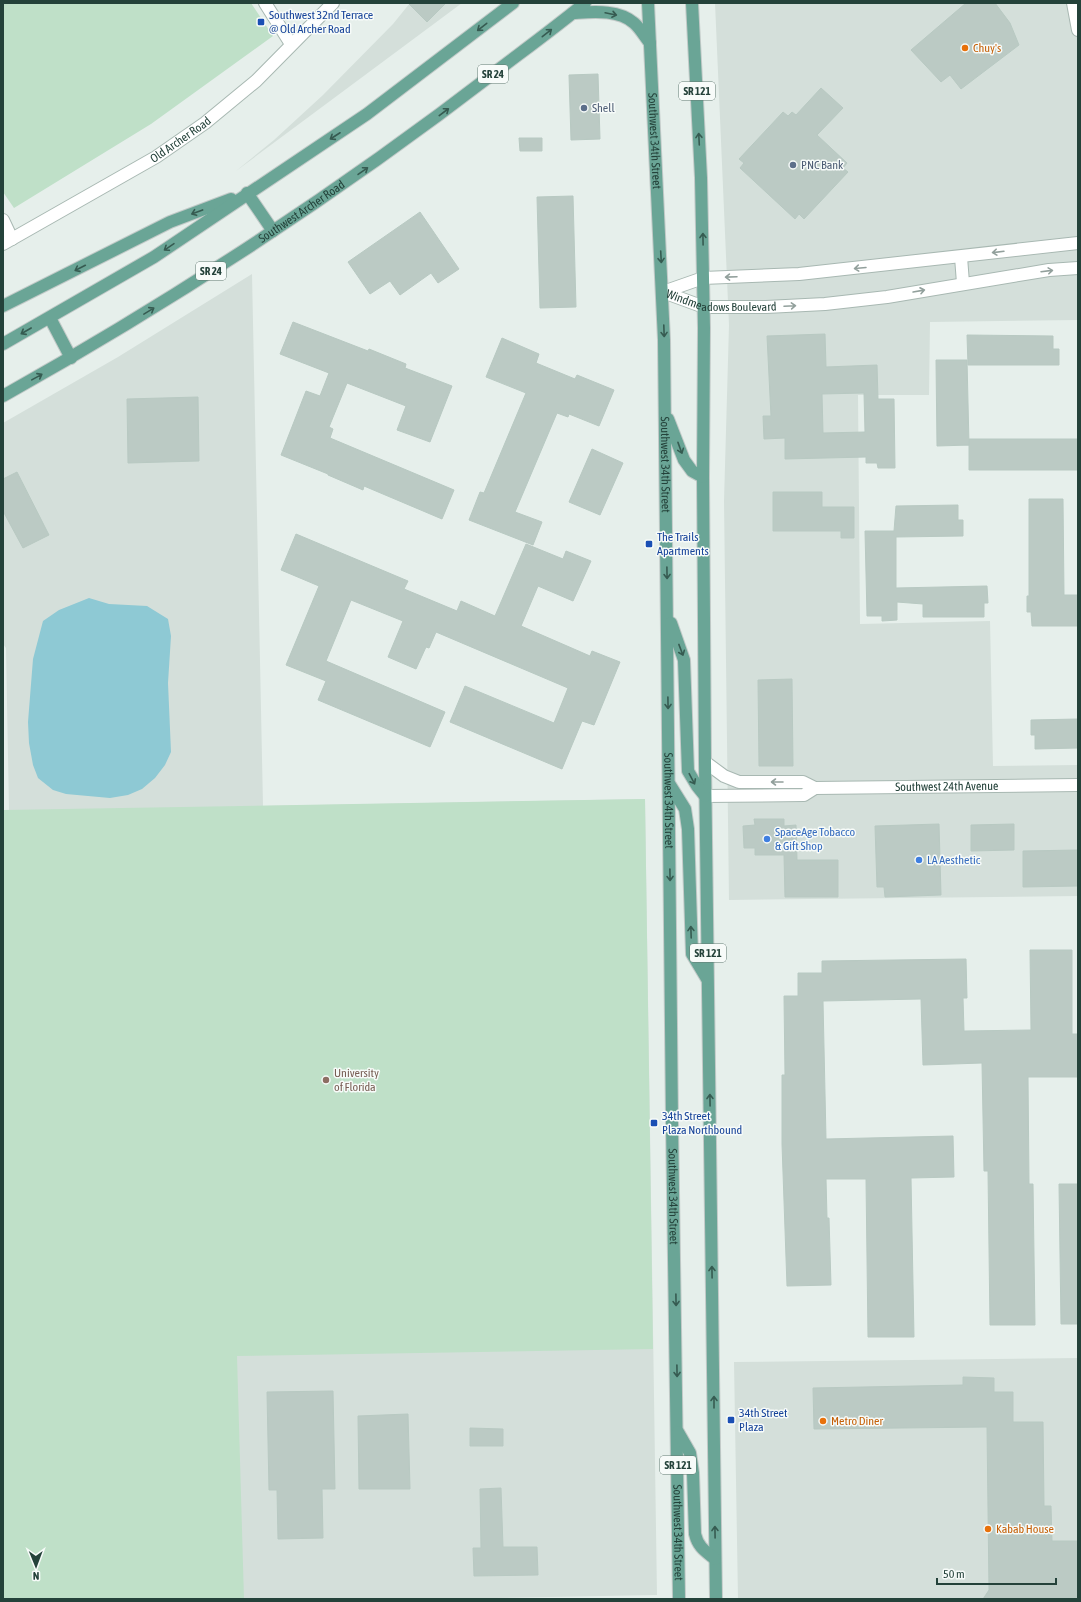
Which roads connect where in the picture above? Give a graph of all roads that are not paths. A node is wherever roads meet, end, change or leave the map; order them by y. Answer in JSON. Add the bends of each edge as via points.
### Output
{"nodes":[{"id":1,"x":265,"y":3,"type":"edge"},
{"id":2,"x":333,"y":3,"type":"edge"},
{"id":3,"x":513,"y":3,"type":"edge"},
{"id":4,"x":585,"y":3,"type":"edge"},
{"id":5,"x":648,"y":3,"type":"edge"},
{"id":6,"x":692,"y":3,"type":"edge"},
{"id":7,"x":1073,"y":3,"type":"edge"},
{"id":8,"x":572,"y":13,"type":"junction"},
{"id":9,"x":1078,"y":30,"type":"edge"},
{"id":10,"x":650,"y":43,"type":"junction"},
{"id":11,"x":291,"y":44,"type":"junction"},
{"id":12,"x":247,"y":193,"type":"junction"},
{"id":13,"x":3,"y":220,"type":"edge"},
{"id":14,"x":273,"y":231,"type":"junction"},
{"id":15,"x":7,"y":241,"type":"edge"},
{"id":16,"x":1078,"y":243,"type":"edge"},
{"id":17,"x":961,"y":257,"type":"junction"},
{"id":18,"x":1078,"y":268,"type":"edge"},
{"id":19,"x":704,"y":278,"type":"junction"},
{"id":20,"x":963,"y":283,"type":"junction"},
{"id":21,"x":663,"y":292,"type":"junction"},
{"id":22,"x":3,"y":306,"type":"edge"},
{"id":23,"x":704,"y":308,"type":"junction"},
{"id":24,"x":50,"y":318,"type":"junction"},
{"id":25,"x":3,"y":344,"type":"edge"},
{"id":26,"x":71,"y":358,"type":"junction"},
{"id":27,"x":3,"y":396,"type":"edge"},
{"id":28,"x":665,"y":413,"type":"junction"},
{"id":29,"x":703,"y":477,"type":"junction"},
{"id":30,"x":667,"y":614,"type":"junction"},
{"id":31,"x":705,"y":762,"type":"junction"},
{"id":32,"x":669,"y":784,"type":"junction"},
{"id":33,"x":1078,"y":785,"type":"edge"},
{"id":34,"x":815,"y":788,"type":"junction"},
{"id":35,"x":705,"y":796,"type":"junction"},
{"id":36,"x":708,"y":980,"type":"junction"},
{"id":37,"x":677,"y":1431,"type":"junction"},
{"id":38,"x":715,"y":1559,"type":"junction"},
{"id":39,"x":679,"y":1599,"type":"edge"},
{"id":40,"x":716,"y":1599,"type":"edge"}],
"edges":[{"from":1,"to":11,"type":"street"},
{"from":2,"to":11,"type":"street","name":"Old Archer Road"},
{"from":3,"to":12,"type":"main road","one_way":true,"via":[[367,114]]},
{"from":4,"to":8,"type":"main road","name":"Southwest Archer Road","number":"SR 24"},
{"from":5,"to":10,"type":"main road","name":"Southwest 34th Street","number":"SR 121"},
{"from":19,"to":6,"type":"main road","number":"SR 121","one_way":true},
{"from":7,"to":9,"type":"street"},
{"from":8,"to":10,"type":"main road","one_way":true,"via":[[601,12],[620,16],[634,23]]},
{"from":14,"to":8,"type":"main road","name":"Southwest Archer Road","number":"SR 24","one_way":true,"via":[[412,135]]},
{"from":10,"to":21,"type":"main road","name":"Southwest 34th Street","number":"SR 121","one_way":true},
{"from":11,"to":15,"type":"street","name":"Old Archer Road","via":[[256,81],[205,123],[156,157]]},
{"from":12,"to":14,"type":"main road"},
{"from":12,"to":22,"type":"main road","one_way":true,"via":[[170,222]]},
{"from":12,"to":24,"type":"main road","one_way":true,"via":[[154,257]]},
{"from":13,"to":15,"type":"street"},
{"from":26,"to":14,"type":"main road","name":"Southwest Archer Road","number":"SR 24","one_way":true,"via":[[175,295]]},
{"from":16,"to":17,"type":"street","name":"Windmeadows Boulevard","one_way":true},
{"from":17,"to":19,"type":"street","name":"Windmeadows Boulevard","one_way":true,"via":[[799,274]]},
{"from":17,"to":20,"type":"street"},
{"from":20,"to":18,"type":"street","name":"Windmeadows Boulevard","one_way":true},
{"from":19,"to":21,"type":"street","name":"Windmeadows Boulevard"},
{"from":19,"to":23,"type":"main road","number":"SR 121"},
{"from":23,"to":20,"type":"street","name":"Windmeadows Boulevard","one_way":true,"via":[[826,304],[887,297]]},
{"from":21,"to":23,"type":"street","name":"Windmeadows Boulevard"},
{"from":21,"to":28,"type":"main road","name":"Southwest 34th Street","number":"SR 121","one_way":true},
{"from":23,"to":29,"type":"main road","number":"SR 121"},
{"from":24,"to":25,"type":"main road","one_way":true},
{"from":24,"to":26,"type":"main road"},
{"from":27,"to":26,"type":"main road","name":"Southwest Archer Road","number":"SR 24","one_way":true},
{"from":28,"to":29,"type":"main road","one_way":true,"via":[[684,460],[692,471]]},
{"from":28,"to":30,"type":"main road","name":"Southwest 34th Street","number":"SR 121","one_way":true},
{"from":29,"to":31,"type":"main road","number":"SR 121"},
{"from":30,"to":32,"type":"main road","name":"Southwest 34th Street","number":"SR 121","one_way":true},
{"from":30,"to":35,"type":"main road","one_way":true,"via":[[684,660],[688,771]]},
{"from":34,"to":31,"type":"street","name":"Southwest 24th Avenue","one_way":true,"via":[[804,782],[739,782]]},
{"from":31,"to":35,"type":"main road","number":"SR 121"},
{"from":36,"to":32,"type":"main road","one_way":true,"via":[[692,954],[688,829],[685,809]]},
{"from":32,"to":37,"type":"main road","name":"Southwest 34th Street","number":"SR 121","one_way":true},
{"from":33,"to":34,"type":"street","name":"Southwest 24th Avenue"},
{"from":34,"to":35,"type":"street","name":"Southwest 24th Avenue","via":[[804,795]]},
{"from":35,"to":36,"type":"main road","number":"SR 121"},
{"from":38,"to":36,"type":"main road","number":"SR 121","one_way":true},
{"from":37,"to":38,"type":"main road","via":[[690,1453],[697,1542],[700,1548]]},
{"from":37,"to":39,"type":"main road","name":"Southwest 34th Street","number":"SR 121"},
{"from":38,"to":40,"type":"main road","number":"SR 121"}]}
